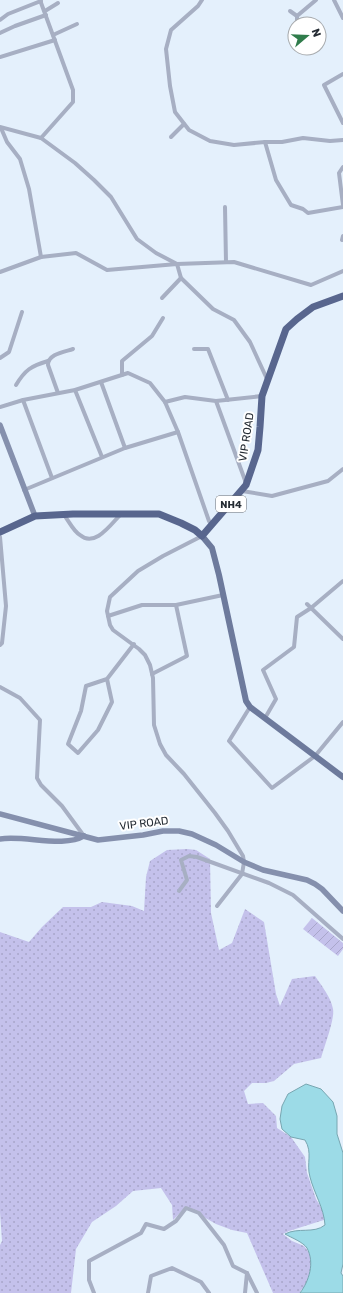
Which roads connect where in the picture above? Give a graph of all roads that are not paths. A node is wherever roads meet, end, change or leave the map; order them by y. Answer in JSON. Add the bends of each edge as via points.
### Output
{"nodes":[{"id":1,"x":202,"y":0,"type":"edge"},
{"id":2,"x":316,"y":0,"type":"edge"},
{"id":3,"x":334,"y":0,"type":"edge"},
{"id":4,"x":41,"y":1,"type":"edge"},
{"id":5,"x":58,"y":3,"type":"dead end"},
{"id":6,"x":290,"y":11,"type":"dead end"},
{"id":7,"x":45,"y":13,"type":"junction"},
{"id":8,"x":297,"y":16,"type":"joint"},
{"id":9,"x":343,"y":18,"type":"edge"},
{"id":10,"x":0,"y":20,"type":"edge"},
{"id":11,"x":77,"y":24,"type":"dead end"},
{"id":12,"x":0,"y":33,"type":"edge"},
{"id":13,"x":53,"y":34,"type":"junction"},
{"id":14,"x":55,"y":40,"type":"junction"},
{"id":15,"x":0,"y":57,"type":"edge"},
{"id":16,"x":343,"y":74,"type":"edge"},
{"id":17,"x":343,"y":123,"type":"edge"},
{"id":18,"x":184,"y":124,"type":"junction"},
{"id":19,"x":1,"y":127,"type":"edge"},
{"id":20,"x":171,"y":137,"type":"dead end"},
{"id":21,"x":41,"y":138,"type":"junction"},
{"id":22,"x":343,"y":140,"type":"edge"},
{"id":23,"x":265,"y":142,"type":"junction"},
{"id":24,"x":343,"y":167,"type":"edge"},
{"id":25,"x":343,"y":206,"type":"edge"},
{"id":26,"x":225,"y":207,"type":"dead end"},
{"id":27,"x":41,"y":257,"type":"junction"},
{"id":28,"x":226,"y":262,"type":"junction"},
{"id":29,"x":177,"y":264,"type":"junction"},
{"id":30,"x":343,"y":271,"type":"edge"},
{"id":31,"x":0,"y":272,"type":"edge"},
{"id":32,"x":180,"y":278,"type":"junction"},
{"id":33,"x":343,"y":296,"type":"edge"},
{"id":34,"x":162,"y":298,"type":"dead end"},
{"id":35,"x":22,"y":312,"type":"dead end"},
{"id":36,"x":163,"y":318,"type":"dead end"},
{"id":37,"x":73,"y":349,"type":"dead end"},
{"id":38,"x":194,"y":349,"type":"dead end"},
{"id":39,"x":0,"y":358,"type":"edge"},
{"id":40,"x":48,"y":361,"type":"junction"},
{"id":41,"x":122,"y":375,"type":"junction"},
{"id":42,"x":267,"y":379,"type":"junction"},
{"id":43,"x":101,"y":382,"type":"junction"},
{"id":44,"x":16,"y":386,"type":"dead end"},
{"id":45,"x":75,"y":390,"type":"junction"},
{"id":46,"x":58,"y":393,"type":"junction"},
{"id":47,"x":262,"y":396,"type":"junction"},
{"id":48,"x":23,"y":400,"type":"junction"},
{"id":49,"x":228,"y":400,"type":"junction"},
{"id":50,"x":216,"y":401,"type":"junction"},
{"id":51,"x":165,"y":402,"type":"junction"},
{"id":52,"x":0,"y":407,"type":"edge"},
{"id":53,"x":0,"y":425,"type":"edge"},
{"id":54,"x":178,"y":432,"type":"junction"},
{"id":55,"x":124,"y":448,"type":"junction"},
{"id":56,"x":102,"y":457,"type":"junction"},
{"id":57,"x":343,"y":469,"type":"edge"},
{"id":58,"x":52,"y":478,"type":"junction"},
{"id":59,"x":246,"y":485,"type":"junction"},
{"id":60,"x":24,"y":490,"type":"junction"},
{"id":61,"x":242,"y":492,"type":"junction"},
{"id":62,"x":121,"y":514,"type":"junction"},
{"id":63,"x":64,"y":515,"type":"junction"},
{"id":64,"x":35,"y":516,"type":"junction"},
{"id":65,"x":212,"y":525,"type":"junction"},
{"id":66,"x":0,"y":532,"type":"edge"},
{"id":67,"x":202,"y":536,"type":"junction"},
{"id":68,"x":0,"y":537,"type":"edge"},
{"id":69,"x":343,"y":581,"type":"edge"},
{"id":70,"x":223,"y":595,"type":"junction"},
{"id":71,"x":176,"y":605,"type":"junction"},
{"id":72,"x":309,"y":606,"type":"junction"},
{"id":73,"x":108,"y":616,"type":"junction"},
{"id":74,"x":343,"y":638,"type":"edge"},
{"id":75,"x":134,"y":644,"type":"junction"},
{"id":76,"x":0,"y":645,"type":"edge"},
{"id":77,"x":152,"y":674,"type":"junction"},
{"id":78,"x":107,"y":680,"type":"junction"},
{"id":79,"x":0,"y":687,"type":"edge"},
{"id":80,"x":250,"y":707,"type":"junction"},
{"id":81,"x":264,"y":718,"type":"junction"},
{"id":82,"x":343,"y":722,"type":"edge"},
{"id":83,"x":315,"y":756,"type":"junction"},
{"id":84,"x":343,"y":777,"type":"edge"},
{"id":85,"x":0,"y":814,"type":"edge"},
{"id":86,"x":84,"y":836,"type":"junction"},
{"id":87,"x":0,"y":839,"type":"edge"},
{"id":88,"x":244,"y":862,"type":"junction"},
{"id":89,"x":242,"y":874,"type":"junction"},
{"id":90,"x":179,"y":890,"type":"dead end"},
{"id":91,"x":217,"y":906,"type":"dead end"},
{"id":92,"x":343,"y":911,"type":"edge"},
{"id":93,"x":343,"y":940,"type":"edge"},
{"id":94,"x":247,"y":1273,"type":"junction"},
{"id":95,"x":94,"y":1293,"type":"edge"},
{"id":96,"x":148,"y":1293,"type":"edge"},
{"id":97,"x":209,"y":1293,"type":"edge"},
{"id":98,"x":245,"y":1293,"type":"edge"},
{"id":99,"x":257,"y":1293,"type":"edge"}],
"edges":[{"from":1,"to":18,"type":"street","via":[[171,30],[166,49],[175,112]]},
{"from":2,"to":8,"type":"street"},
{"from":3,"to":9,"type":"street"},
{"from":4,"to":7,"type":"street"},
{"from":4,"to":10,"type":"street","via":[[8,14]]},
{"from":5,"to":7,"type":"street"},
{"from":6,"to":8,"type":"street"},
{"from":7,"to":12,"type":"street"},
{"from":7,"to":13,"type":"street"},
{"from":11,"to":13,"type":"street"},
{"from":13,"to":14,"type":"street"},
{"from":14,"to":15,"type":"street"},
{"from":14,"to":21,"type":"street","via":[[73,90],[73,102]]},
{"from":16,"to":17,"type":"street","via":[[324,85]]},
{"from":18,"to":20,"type":"street"},
{"from":18,"to":23,"type":"street","via":[[189,130],[210,141],[234,145]]},
{"from":19,"to":21,"type":"street"},
{"from":19,"to":27,"type":"street","via":[[7,142],[20,159],[29,189]]},
{"from":21,"to":29,"type":"street","via":[[75,163],[111,197],[136,240]]},
{"from":22,"to":23,"type":"street","via":[[303,138]]},
{"from":23,"to":25,"type":"street","via":[[276,180],[291,205],[308,213]]},
{"from":24,"to":25,"type":"street","via":[[339,173]]},
{"from":26,"to":28,"type":"street"},
{"from":27,"to":29,"type":"street","via":[[76,253],[107,270]]},
{"from":27,"to":31,"type":"street"},
{"from":28,"to":29,"type":"street"},
{"from":28,"to":30,"type":"street","via":[[234,262],[311,285]]},
{"from":29,"to":32,"type":"street"},
{"from":32,"to":34,"type":"street"},
{"from":32,"to":42,"type":"street","via":[[213,309],[234,320],[250,342]]},
{"from":33,"to":42,"type":"highway","name":"VIP ROAD","number":"NH4","via":[[314,307],[286,329]]},
{"from":35,"to":39,"type":"street","via":[[9,352]]},
{"from":36,"to":41,"type":"street","via":[[152,336],[122,361]]},
{"from":37,"to":40,"type":"street","via":[[50,357]]},
{"from":38,"to":49,"type":"street","via":[[208,349]]},
{"from":40,"to":44,"type":"street","via":[[29,368]]},
{"from":40,"to":46,"type":"street"},
{"from":41,"to":43,"type":"street"},
{"from":41,"to":51,"type":"street","via":[[128,373],[150,382]]},
{"from":42,"to":47,"type":"highway","name":"VIP ROAD","number":"NH4"},
{"from":43,"to":45,"type":"street"},
{"from":43,"to":55,"type":"street"},
{"from":45,"to":46,"type":"street"},
{"from":45,"to":56,"type":"street"},
{"from":46,"to":48,"type":"street"},
{"from":47,"to":49,"type":"street"},
{"from":47,"to":59,"type":"highway","name":"VIP ROAD","number":"NH4","via":[[258,450]]},
{"from":48,"to":52,"type":"street"},
{"from":48,"to":58,"type":"street"},
{"from":49,"to":50,"type":"street"},
{"from":50,"to":51,"type":"street","via":[[185,397]]},
{"from":50,"to":59,"type":"street"},
{"from":51,"to":54,"type":"street"},
{"from":53,"to":60,"type":"main road"},
{"from":54,"to":55,"type":"street"},
{"from":54,"to":65,"type":"street"},
{"from":55,"to":56,"type":"street"},
{"from":56,"to":58,"type":"street"},
{"from":57,"to":61,"type":"street","via":[[328,481],[272,496]]},
{"from":58,"to":60,"type":"street"},
{"from":59,"to":61,"type":"highway","name":"VIP ROAD","number":"NH4"},
{"from":60,"to":64,"type":"main road"},
{"from":61,"to":65,"type":"highway","name":"VIP ROAD","number":"NH4"},
{"from":62,"to":63,"type":"highway"},
{"from":62,"to":63,"type":"street","via":[[97,538],[88,539],[79,535]]},
{"from":62,"to":67,"type":"highway","via":[[159,514],[195,530]]},
{"from":63,"to":64,"type":"highway"},
{"from":64,"to":66,"type":"highway"},
{"from":65,"to":67,"type":"highway","name":"VIP ROAD","number":"NH4"},
{"from":67,"to":70,"type":"main road","via":[[212,548]]},
{"from":67,"to":73,"type":"street","via":[[138,571],[110,597],[107,606]]},
{"from":68,"to":76,"type":"street","via":[[6,606]]},
{"from":69,"to":72,"type":"street"},
{"from":70,"to":71,"type":"street"},
{"from":70,"to":80,"type":"main road","via":[[246,701]]},
{"from":71,"to":73,"type":"street","via":[[142,605]]},
{"from":71,"to":77,"type":"street","via":[[187,656]]},
{"from":72,"to":74,"type":"street"},
{"from":72,"to":81,"type":"street","via":[[297,617],[294,647],[263,670],[276,699]]},
{"from":73,"to":75,"type":"street","via":[[113,630]]},
{"from":75,"to":77,"type":"street","via":[[145,655]]},
{"from":75,"to":78,"type":"street"},
{"from":77,"to":88,"type":"street","via":[[154,725],[160,744],[166,755],[228,831]]},
{"from":78,"to":78,"type":"street","via":[[86,686],[82,711],[68,744],[78,753],[98,730],[112,702]]},
{"from":79,"to":86,"type":"street","via":[[20,698],[40,720],[37,778]]},
{"from":80,"to":81,"type":"main road"},
{"from":80,"to":83,"type":"street","via":[[229,741],[272,788]]},
{"from":81,"to":83,"type":"main road"},
{"from":82,"to":83,"type":"street"},
{"from":83,"to":84,"type":"main road"},
{"from":85,"to":86,"type":"main road","name":"VIP ROAD"},
{"from":86,"to":87,"type":"main road","via":[[72,841]]},
{"from":86,"to":88,"type":"main road","name":"VIP ROAD","via":[[98,840],[179,831],[216,844]]},
{"from":88,"to":89,"type":"street"},
{"from":88,"to":92,"type":"main road","name":"VIP ROAD","via":[[263,870],[307,880],[322,889]]},
{"from":89,"to":90,"type":"street","via":[[189,856],[182,860],[187,880]]},
{"from":89,"to":91,"type":"street"},
{"from":89,"to":93,"type":"street","via":[[269,882],[293,895]]},
{"from":94,"to":95,"type":"street","via":[[233,1266],[224,1245],[199,1213],[186,1208],[176,1221],[164,1229],[146,1224],[141,1233],[89,1261],[89,1280]]},
{"from":94,"to":98,"type":"street"},
{"from":94,"to":99,"type":"street"},
{"from":96,"to":97,"type":"street","via":[[151,1276],[172,1268],[201,1282]]}]}
